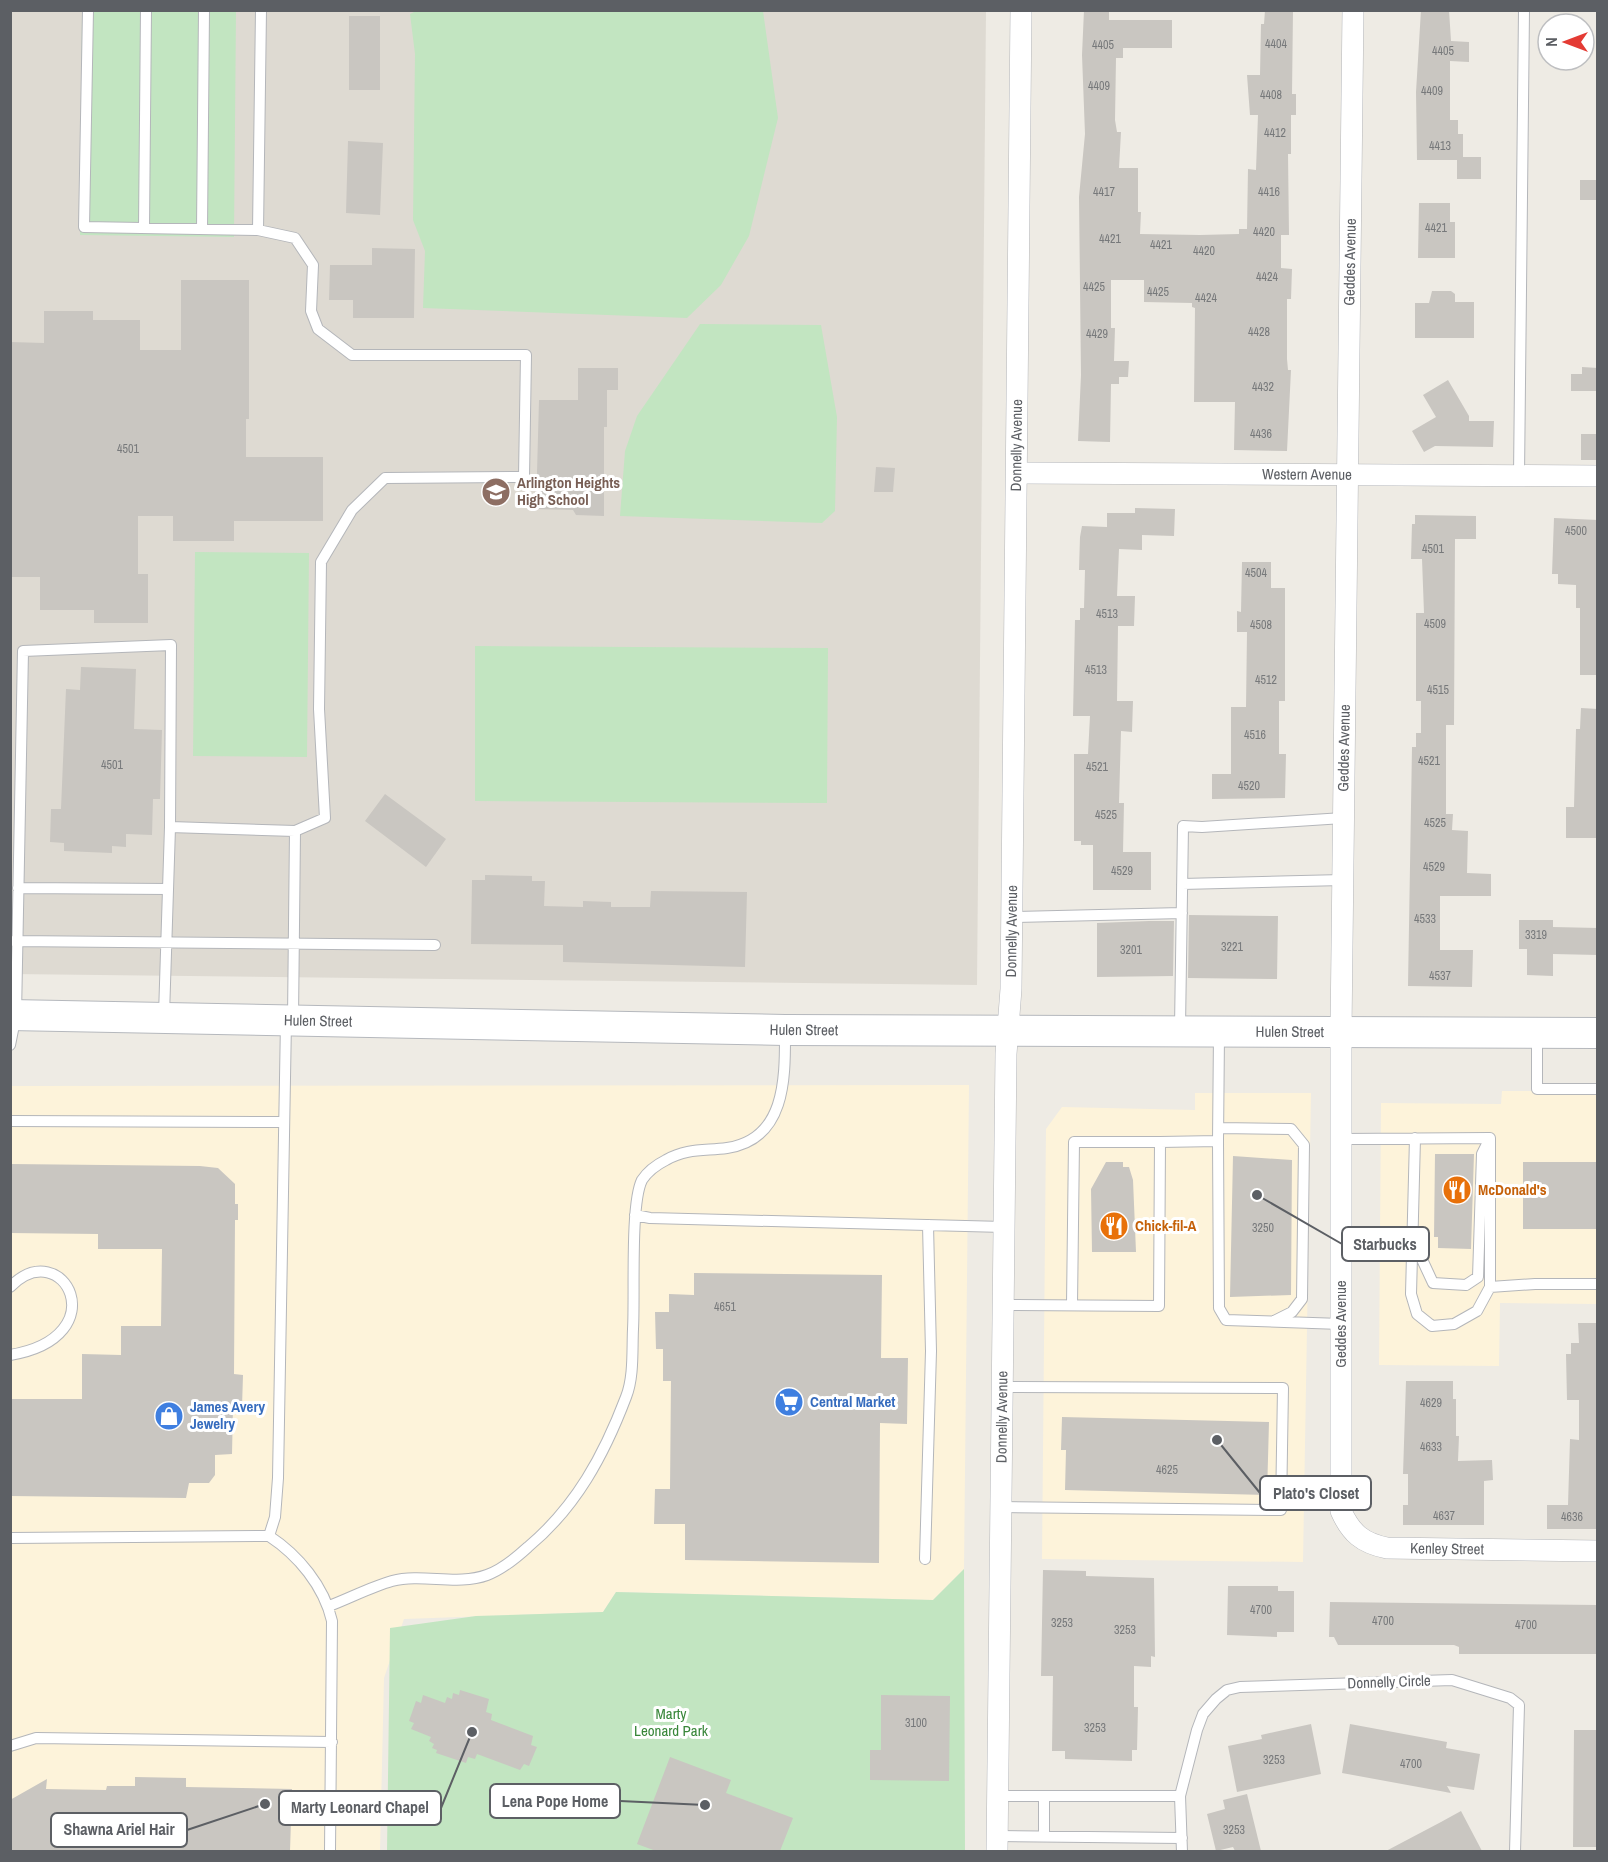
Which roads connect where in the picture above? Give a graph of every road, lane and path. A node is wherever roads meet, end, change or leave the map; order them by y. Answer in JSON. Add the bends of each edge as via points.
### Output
{"nodes":[{"id":1,"x":88,"y":10,"type":"edge"},
{"id":2,"x":146,"y":10,"type":"edge"},
{"id":3,"x":204,"y":10,"type":"edge"},
{"id":4,"x":261,"y":10,"type":"edge"},
{"id":5,"x":1022,"y":10,"type":"edge"},
{"id":6,"x":1353,"y":10,"type":"edge"},
{"id":7,"x":1524,"y":10,"type":"edge"},
{"id":8,"x":144,"y":228,"type":"junction"},
{"id":9,"x":202,"y":229,"type":"junction"},
{"id":10,"x":258,"y":230,"type":"junction"},
{"id":11,"x":1017,"y":473,"type":"junction"},
{"id":12,"x":1347,"y":475,"type":"junction"},
{"id":13,"x":1519,"y":476,"type":"junction"},
{"id":14,"x":1598,"y":476,"type":"edge"},
{"id":15,"x":1343,"y":818,"type":"junction"},
{"id":16,"x":170,"y":826,"type":"junction"},
{"id":17,"x":295,"y":831,"type":"junction"},
{"id":18,"x":1343,"y":880,"type":"junction"},
{"id":19,"x":1182,"y":884,"type":"junction"},
{"id":20,"x":18,"y":888,"type":"junction"},
{"id":21,"x":168,"y":889,"type":"junction"},
{"id":22,"x":1182,"y":913,"type":"junction"},
{"id":23,"x":1012,"y":917,"type":"junction"},
{"id":24,"x":14,"y":941,"type":"edge"},
{"id":25,"x":166,"y":942,"type":"junction"},
{"id":26,"x":294,"y":943,"type":"junction"},
{"id":27,"x":435,"y":945,"type":"dead end"},
{"id":28,"x":13,"y":1015,"type":"edge"},
{"id":29,"x":164,"y":1019,"type":"junction"},
{"id":30,"x":289,"y":1021,"type":"junction"},
{"id":31,"x":785,"y":1030,"type":"junction"},
{"id":32,"x":1007,"y":1031,"type":"junction"},
{"id":33,"x":1180,"y":1032,"type":"junction"},
{"id":34,"x":1219,"y":1032,"type":"junction"},
{"id":35,"x":1341,"y":1032,"type":"junction"},
{"id":36,"x":1537,"y":1032,"type":"junction"},
{"id":37,"x":1598,"y":1032,"type":"edge"},
{"id":38,"x":10,"y":1045,"type":"edge"},
{"id":39,"x":1598,"y":1089,"type":"edge"},
{"id":40,"x":10,"y":1121,"type":"edge"},
{"id":41,"x":283,"y":1122,"type":"junction"},
{"id":42,"x":1219,"y":1128,"type":"junction"},
{"id":43,"x":1414,"y":1138,"type":"junction"},
{"id":44,"x":1490,"y":1138,"type":"junction"},
{"id":45,"x":1341,"y":1139,"type":"junction"},
{"id":46,"x":1218,"y":1141,"type":"junction"},
{"id":47,"x":1160,"y":1142,"type":"junction"},
{"id":48,"x":635,"y":1215,"type":"junction"},
{"id":49,"x":928,"y":1225,"type":"junction"},
{"id":50,"x":1004,"y":1227,"type":"junction"},
{"id":51,"x":1412,"y":1237,"type":"junction"},
{"id":52,"x":1598,"y":1284,"type":"edge"},
{"id":53,"x":10,"y":1287,"type":"edge"},
{"id":54,"x":1490,"y":1287,"type":"junction"},
{"id":55,"x":1003,"y":1305,"type":"junction"},
{"id":56,"x":1072,"y":1305,"type":"junction"},
{"id":57,"x":1271,"y":1322,"type":"junction"},
{"id":58,"x":1341,"y":1324,"type":"junction"},
{"id":59,"x":10,"y":1355,"type":"edge"},
{"id":60,"x":1002,"y":1387,"type":"junction"},
{"id":61,"x":1341,"y":1485,"type":"joint"},
{"id":62,"x":1000,"y":1507,"type":"junction"},
{"id":63,"x":269,"y":1536,"type":"junction"},
{"id":64,"x":10,"y":1538,"type":"edge"},
{"id":65,"x":1598,"y":1551,"type":"edge"},
{"id":66,"x":925,"y":1559,"type":"dead end"},
{"id":67,"x":329,"y":1606,"type":"junction"},
{"id":68,"x":332,"y":1742,"type":"junction"},
{"id":69,"x":10,"y":1746,"type":"edge"},
{"id":70,"x":997,"y":1796,"type":"junction"},
{"id":71,"x":1044,"y":1796,"type":"junction"},
{"id":72,"x":1180,"y":1796,"type":"junction"},
{"id":73,"x":1044,"y":1836,"type":"junction"},
{"id":74,"x":1182,"y":1838,"type":"junction"},
{"id":75,"x":997,"y":1844,"type":"edge"},
{"id":76,"x":330,"y":1851,"type":"edge"},
{"id":77,"x":1182,"y":1851,"type":"edge"},
{"id":78,"x":1515,"y":1851,"type":"edge"}],
"edges":[{"from":1,"to":8,"type":"lane","via":[[84,227]]},
{"from":2,"to":8,"type":"lane"},
{"from":3,"to":9,"type":"lane"},
{"from":4,"to":10,"type":"lane"},
{"from":5,"to":11,"type":"street","name":"Donnelly Avenue"},
{"from":6,"to":12,"type":"street","name":"Geddes Avenue"},
{"from":7,"to":13,"type":"lane"},
{"from":8,"to":9,"type":"lane"},
{"from":9,"to":10,"type":"lane"},
{"from":10,"to":17,"type":"lane","via":[[295,238],[313,265],[311,311],[318,329],[351,355],[526,355],[524,477],[385,478],[352,510],[321,562],[319,709],[325,818]]},
{"from":11,"to":12,"type":"street","name":"Western Avenue"},
{"from":11,"to":23,"type":"street","name":"Donnelly Avenue"},
{"from":12,"to":13,"type":"street","name":"Western Avenue"},
{"from":12,"to":15,"type":"street","name":"Geddes Avenue"},
{"from":13,"to":14,"type":"street","name":"Western Avenue"},
{"from":15,"to":18,"type":"street","name":"Geddes Avenue"},
{"from":15,"to":19,"type":"lane","via":[[1184,826]]},
{"from":16,"to":17,"type":"lane"},
{"from":16,"to":20,"type":"lane","via":[[171,645],[23,651]]},
{"from":16,"to":21,"type":"lane"},
{"from":17,"to":26,"type":"lane"},
{"from":18,"to":19,"type":"lane"},
{"from":18,"to":35,"type":"street","name":"Geddes Avenue"},
{"from":19,"to":22,"type":"lane"},
{"from":20,"to":21,"type":"lane"},
{"from":20,"to":24,"type":"lane"},
{"from":21,"to":25,"type":"lane"},
{"from":22,"to":23,"type":"lane"},
{"from":22,"to":33,"type":"lane"},
{"from":23,"to":32,"type":"street","name":"Donnelly Avenue"},
{"from":24,"to":25,"type":"lane"},
{"from":24,"to":28,"type":"lane"},
{"from":25,"to":26,"type":"lane"},
{"from":25,"to":29,"type":"lane"},
{"from":26,"to":27,"type":"lane"},
{"from":26,"to":30,"type":"lane"},
{"from":28,"to":29,"type":"main road","name":"Hulen Street"},
{"from":28,"to":38,"type":"lane"},
{"from":29,"to":30,"type":"main road","name":"Hulen Street"},
{"from":30,"to":31,"type":"main road","name":"Hulen Street"},
{"from":30,"to":41,"type":"lane"},
{"from":31,"to":32,"type":"main road","name":"Hulen Street"},
{"from":31,"to":48,"type":"lane","via":[[784,1083],[772,1120],[754,1137],[738,1145],[687,1150],[654,1167],[639,1188]]},
{"from":32,"to":33,"type":"main road","name":"Hulen Street"},
{"from":32,"to":50,"type":"street","name":"Donnelly Avenue"},
{"from":33,"to":34,"type":"main road","name":"Hulen Street"},
{"from":34,"to":35,"type":"main road","name":"Hulen Street"},
{"from":34,"to":42,"type":"lane"},
{"from":35,"to":36,"type":"main road","name":"Hulen Street"},
{"from":35,"to":45,"type":"street","name":"Geddes Avenue"},
{"from":36,"to":37,"type":"main road","name":"Hulen Street"},
{"from":36,"to":39,"type":"lane","via":[[1537,1089]]},
{"from":40,"to":41,"type":"lane"},
{"from":41,"to":63,"type":"lane","via":[[278,1478],[275,1517]]},
{"from":42,"to":46,"type":"lane"},
{"from":42,"to":57,"type":"lane","via":[[1291,1129],[1304,1145],[1302,1299],[1292,1312]]},
{"from":43,"to":44,"type":"lane"},
{"from":43,"to":45,"type":"lane"},
{"from":43,"to":51,"type":"lane"},
{"from":44,"to":51,"type":"lane","via":[[1482,1154],[1478,1277],[1466,1285],[1433,1283]]},
{"from":44,"to":54,"type":"lane"},
{"from":45,"to":58,"type":"street","name":"Geddes Avenue"},
{"from":46,"to":47,"type":"lane"},
{"from":46,"to":57,"type":"lane","via":[[1219,1308],[1226,1320]]},
{"from":47,"to":56,"type":"lane","via":[[1074,1142]]},
{"from":47,"to":56,"type":"lane","via":[[1159,1306]]},
{"from":48,"to":49,"type":"lane"},
{"from":48,"to":67,"type":"lane","via":[[633,1329],[627,1396],[596,1468],[566,1509],[521,1553],[487,1575],[392,1581]]},
{"from":49,"to":50,"type":"lane"},
{"from":49,"to":66,"type":"lane","via":[[931,1351]]},
{"from":50,"to":55,"type":"street","name":"Donnelly Avenue"},
{"from":51,"to":54,"type":"lane","via":[[1411,1294],[1417,1314],[1432,1326],[1454,1324],[1477,1311]]},
{"from":52,"to":54,"type":"lane"},
{"from":53,"to":59,"type":"lane","via":[[37,1272],[53,1273],[68,1287],[73,1301],[72,1318],[62,1333],[35,1349]]},
{"from":55,"to":56,"type":"lane"},
{"from":55,"to":60,"type":"street","name":"Donnelly Avenue"},
{"from":57,"to":58,"type":"lane"},
{"from":58,"to":61,"type":"street","name":"Geddes Avenue"},
{"from":60,"to":62,"type":"street","name":"Donnelly Avenue"},
{"from":60,"to":62,"type":"lane","via":[[1283,1388],[1281,1510]]},
{"from":61,"to":65,"type":"street","name":"Kenley Street","via":[[1341,1510],[1349,1527],[1370,1545]]},
{"from":62,"to":70,"type":"street","name":"Donnelly Avenue"},
{"from":63,"to":64,"type":"lane"},
{"from":63,"to":67,"type":"lane","via":[[301,1563]]},
{"from":67,"to":68,"type":"lane","via":[[333,1646]]},
{"from":68,"to":69,"type":"lane","via":[[36,1738]]},
{"from":68,"to":76,"type":"lane"},
{"from":70,"to":71,"type":"lane"},
{"from":70,"to":75,"type":"street","name":"Donnelly Avenue"},
{"from":71,"to":72,"type":"lane"},
{"from":71,"to":73,"type":"lane"},
{"from":72,"to":74,"type":"lane","name":"Donnelly Circle"},
{"from":72,"to":78,"type":"lane","name":"Donnelly Circle","via":[[1203,1714],[1227,1690],[1452,1680],[1510,1698],[1519,1705]]},
{"from":73,"to":74,"type":"lane"},
{"from":73,"to":75,"type":"lane"},
{"from":74,"to":77,"type":"lane","name":"Donnelly Circle"}]}
